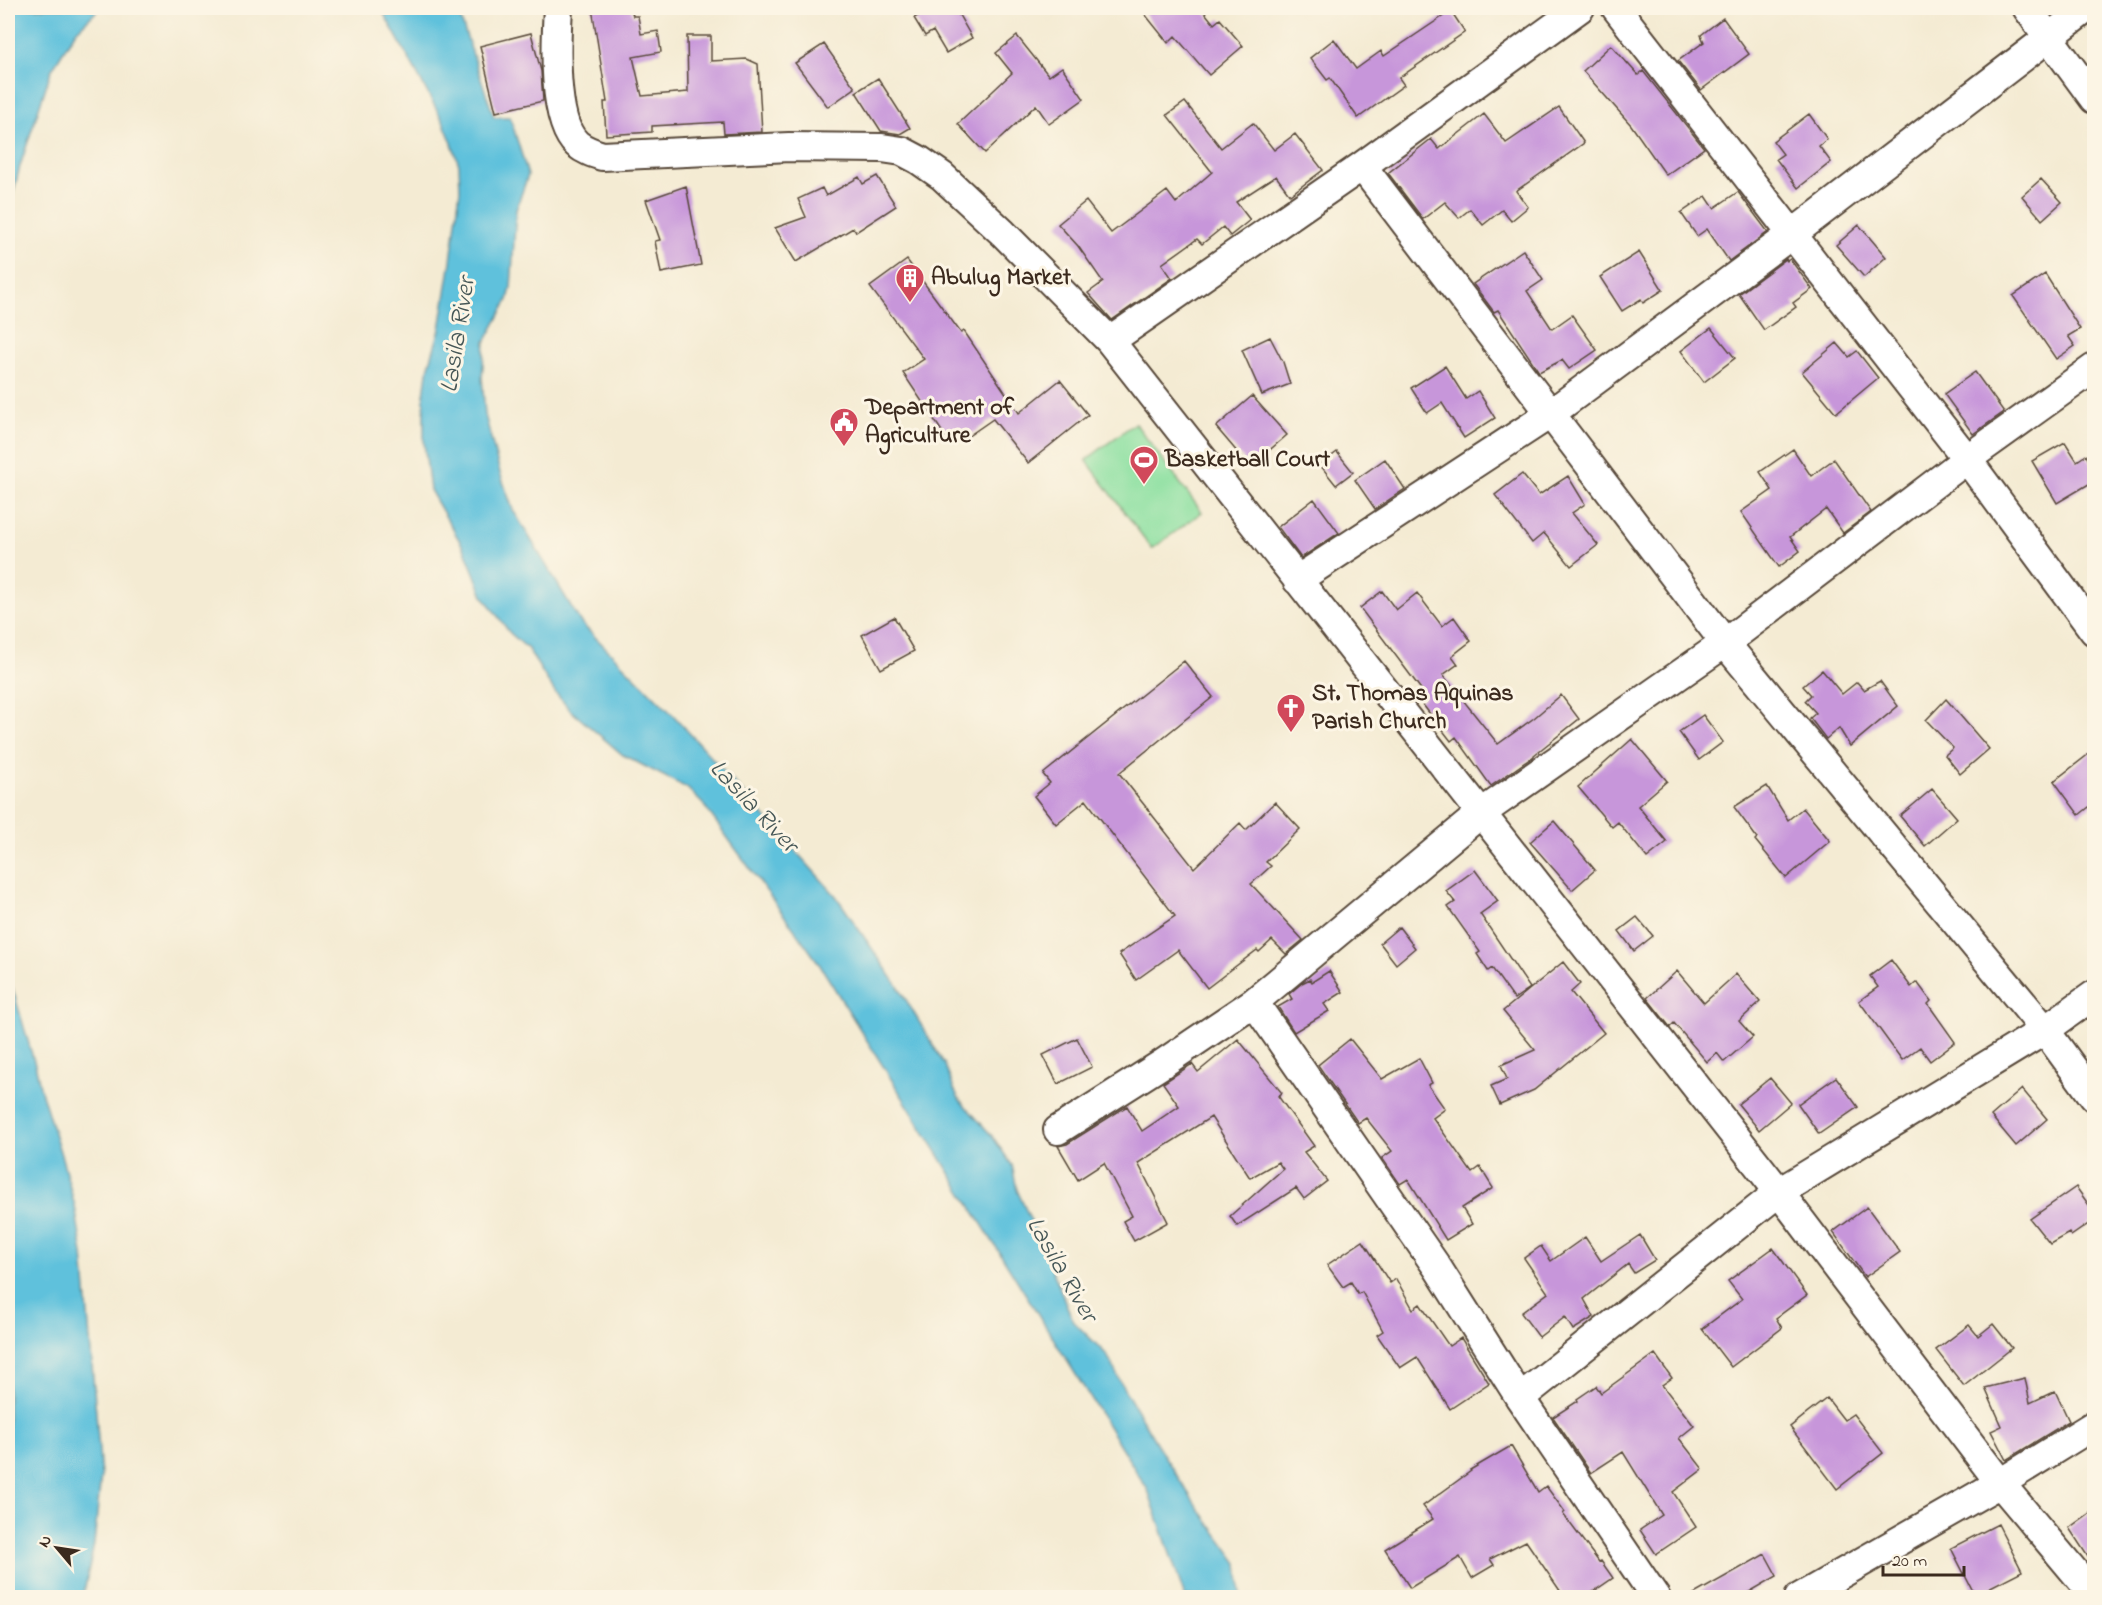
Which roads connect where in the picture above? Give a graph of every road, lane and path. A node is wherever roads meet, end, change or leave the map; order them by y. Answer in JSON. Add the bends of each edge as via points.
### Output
{"nodes":[{"id":1,"x":558,"y":8,"type":"edge"},
{"id":2,"x":1580,"y":8,"type":"edge"},
{"id":3,"x":1616,"y":8,"type":"edge"},
{"id":4,"x":2027,"y":8,"type":"edge"},
{"id":5,"x":2087,"y":8,"type":"edge"},
{"id":6,"x":2049,"y":36,"type":"junction"},
{"id":7,"x":2094,"y":99,"type":"edge"},
{"id":8,"x":1362,"y":166,"type":"junction"},
{"id":9,"x":1791,"y":235,"type":"junction"},
{"id":10,"x":1110,"y":341,"type":"junction"},
{"id":11,"x":2094,"y":368,"type":"edge"},
{"id":12,"x":1550,"y":414,"type":"junction"},
{"id":13,"x":1967,"y":459,"type":"junction"},
{"id":14,"x":1297,"y":580,"type":"junction"},
{"id":15,"x":2094,"y":631,"type":"edge"},
{"id":16,"x":1725,"y":643,"type":"junction"},
{"id":17,"x":1480,"y":814,"type":"junction"},
{"id":18,"x":2094,"y":995,"type":"edge"},
{"id":19,"x":1254,"y":1002,"type":"junction"},
{"id":20,"x":2045,"y":1030,"type":"junction"},
{"id":21,"x":2094,"y":1097,"type":"edge"},
{"id":22,"x":1058,"y":1130,"type":"dead end"},
{"id":23,"x":1779,"y":1192,"type":"junction"},
{"id":24,"x":1520,"y":1398,"type":"junction"},
{"id":25,"x":2094,"y":1425,"type":"edge"},
{"id":26,"x":2000,"y":1483,"type":"junction"},
{"id":27,"x":2094,"y":1595,"type":"edge"},
{"id":28,"x":1656,"y":1598,"type":"edge"},
{"id":29,"x":1799,"y":1598,"type":"edge"}],
"edges":[{"from":1,"to":10,"type":"street","via":[[560,108],[569,135],[587,151],[602,156],[789,147],[902,151],[942,176]]},
{"from":2,"to":8,"type":"street"},
{"from":3,"to":9,"type":"street"},
{"from":4,"to":6,"type":"street"},
{"from":5,"to":6,"type":"street"},
{"from":6,"to":7,"type":"street"},
{"from":6,"to":9,"type":"street"},
{"from":8,"to":10,"type":"street"},
{"from":8,"to":12,"type":"street"},
{"from":9,"to":12,"type":"street"},
{"from":9,"to":13,"type":"street"},
{"from":10,"to":14,"type":"street"},
{"from":11,"to":13,"type":"street"},
{"from":12,"to":14,"type":"street"},
{"from":12,"to":16,"type":"street"},
{"from":13,"to":15,"type":"street"},
{"from":13,"to":16,"type":"street"},
{"from":14,"to":17,"type":"street"},
{"from":16,"to":17,"type":"street"},
{"from":16,"to":20,"type":"street"},
{"from":17,"to":19,"type":"street"},
{"from":17,"to":23,"type":"street"},
{"from":18,"to":20,"type":"street"},
{"from":19,"to":22,"type":"street"},
{"from":19,"to":24,"type":"street","via":[[1437,1267]]},
{"from":20,"to":21,"type":"street"},
{"from":20,"to":23,"type":"street"},
{"from":23,"to":24,"type":"street"},
{"from":23,"to":26,"type":"street"},
{"from":24,"to":28,"type":"street"},
{"from":25,"to":26,"type":"street"},
{"from":26,"to":27,"type":"street"},
{"from":26,"to":29,"type":"street"}]}
